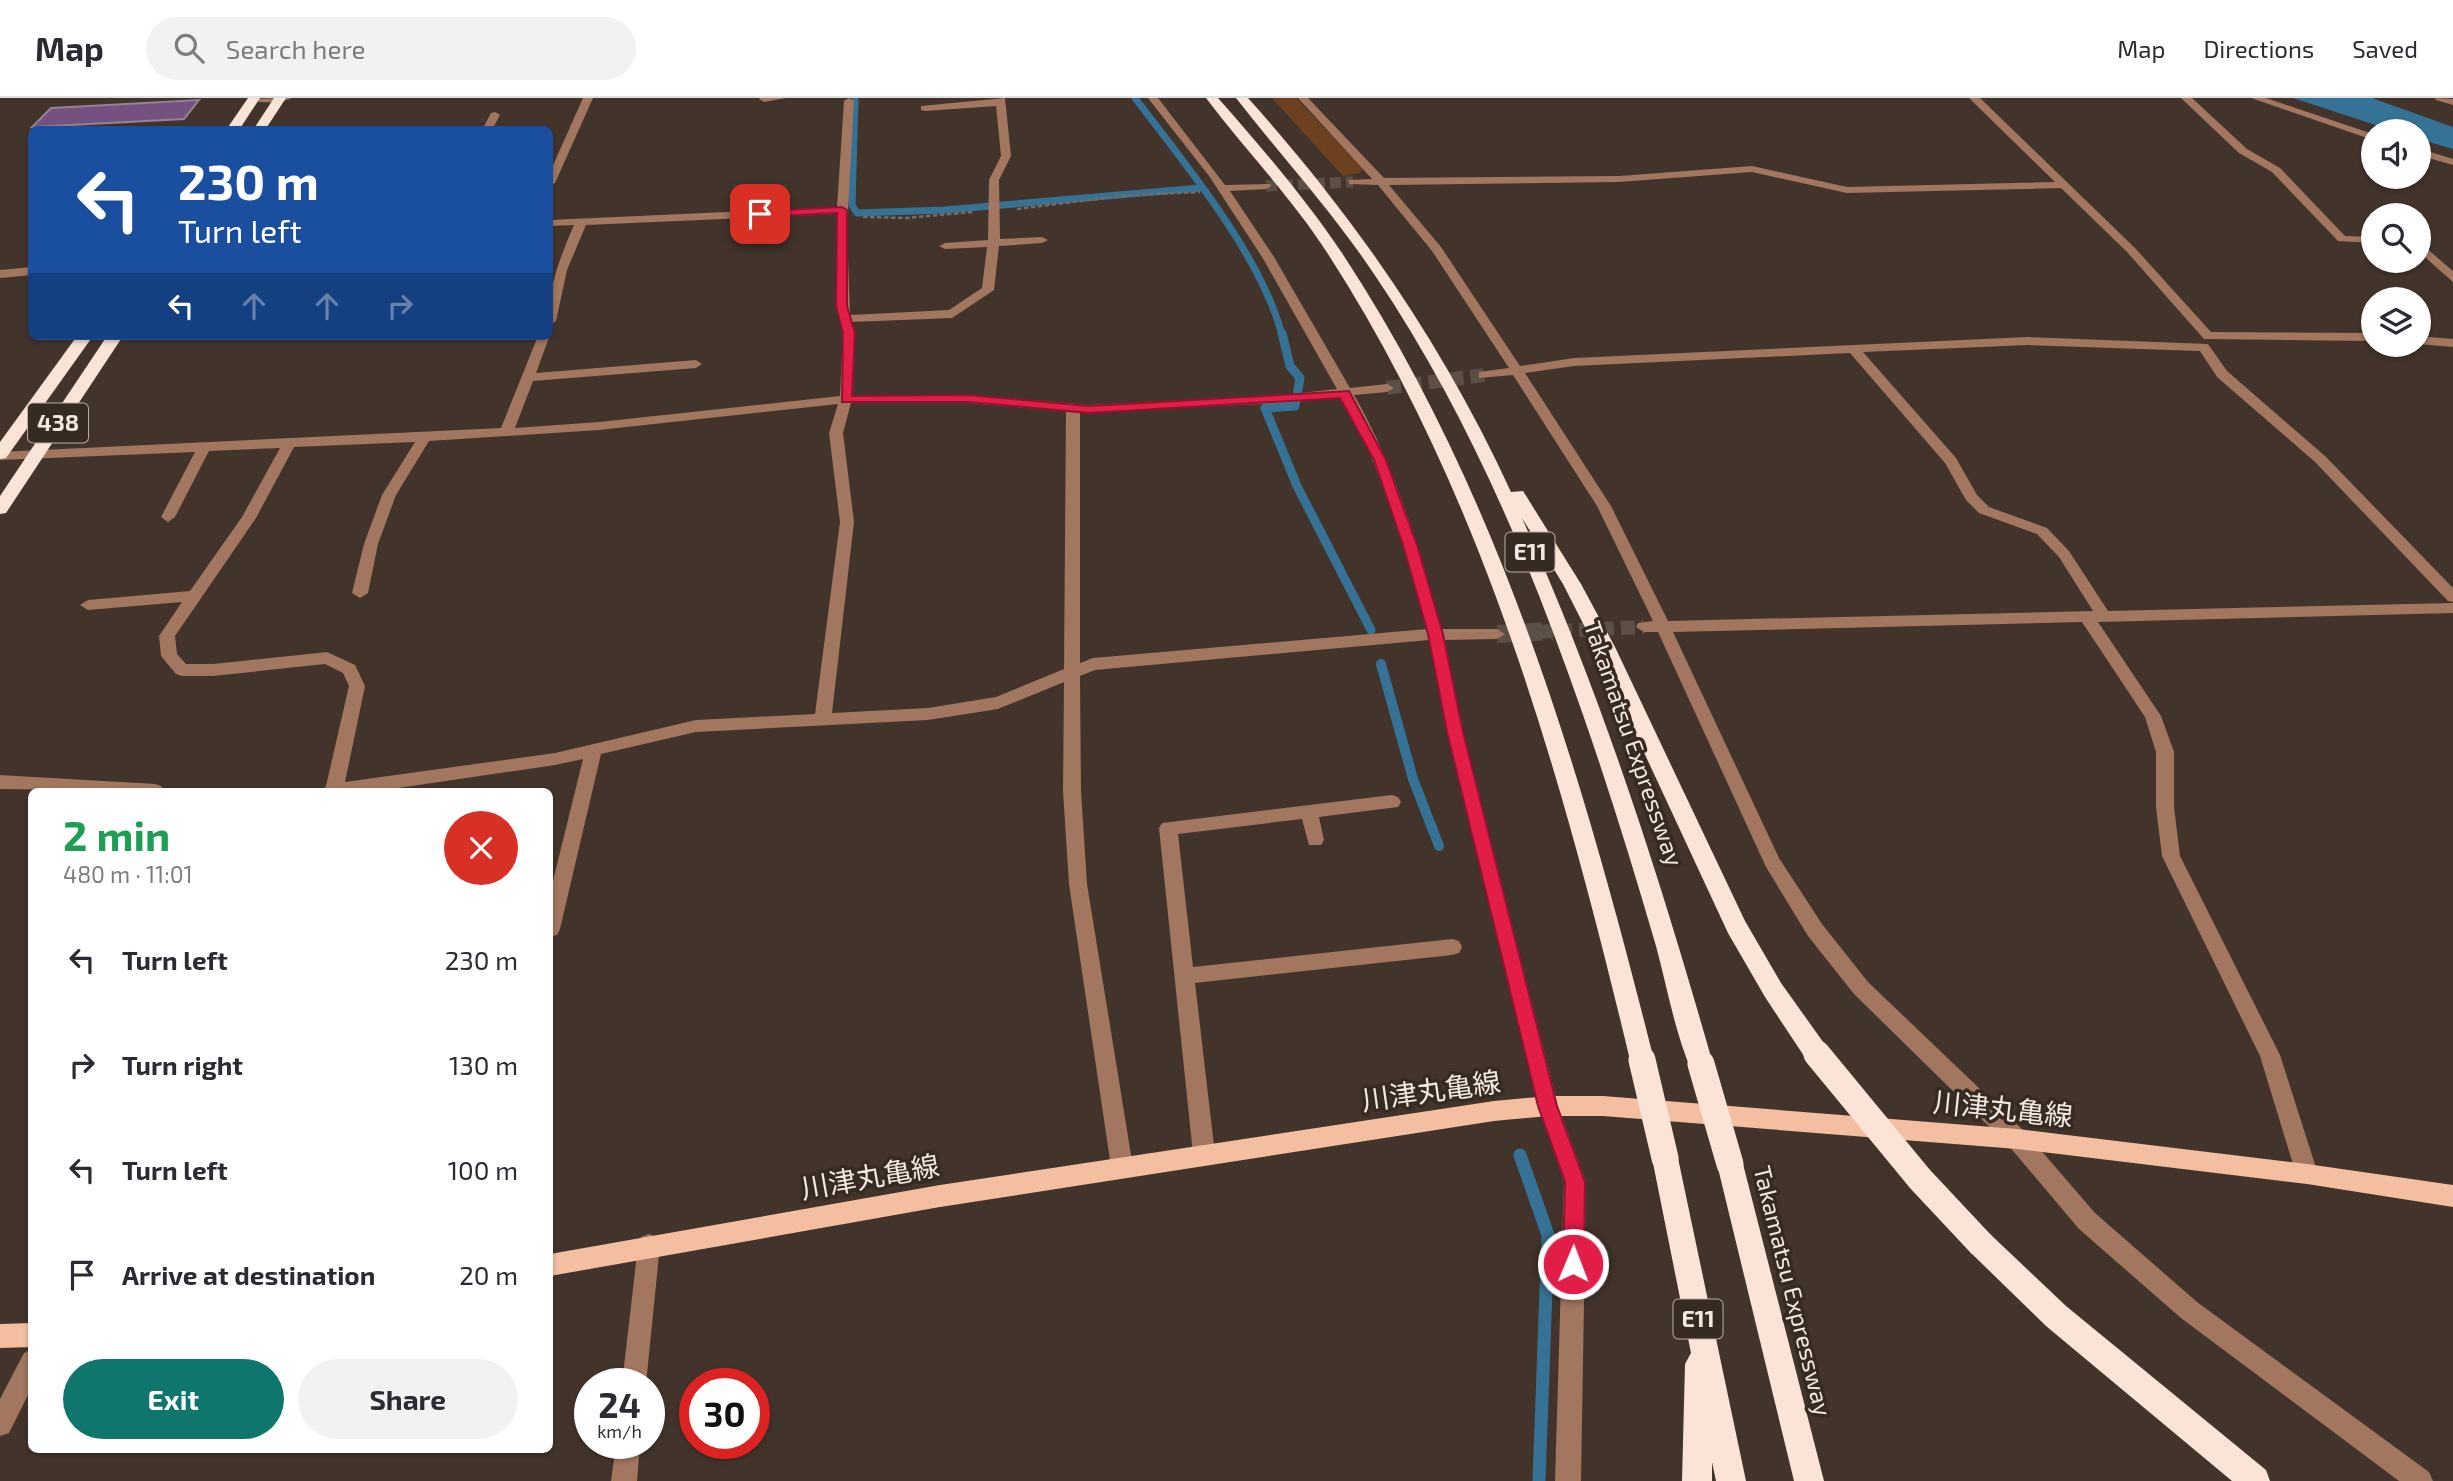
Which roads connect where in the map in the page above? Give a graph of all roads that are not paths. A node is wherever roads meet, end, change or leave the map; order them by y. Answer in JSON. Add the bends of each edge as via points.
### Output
{"nodes":[{"id":1,"x":280,"y":98,"type":"edge"},
{"id":2,"x":287,"y":98,"type":"edge"},
{"id":3,"x":588,"y":98,"type":"edge"},
{"id":4,"x":781,"y":98,"type":"edge"},
{"id":5,"x":1153,"y":98,"type":"edge"},
{"id":6,"x":1212,"y":98,"type":"edge"},
{"id":7,"x":1242,"y":98,"type":"edge"},
{"id":8,"x":1303,"y":98,"type":"edge"},
{"id":9,"x":1974,"y":98,"type":"edge"},
{"id":10,"x":2186,"y":98,"type":"edge"},
{"id":11,"x":2256,"y":98,"type":"edge"},
{"id":12,"x":2440,"y":98,"type":"edge"},
{"id":13,"x":253,"y":99,"type":"edge"},
{"id":14,"x":764,"y":99,"type":"edge"},
{"id":15,"x":849,"y":101,"type":"dead end"},
{"id":16,"x":1001,"y":101,"type":"edge"},
{"id":17,"x":2453,"y":102,"type":"edge"},
{"id":18,"x":925,"y":108,"type":"dead end"},
{"id":19,"x":495,"y":115,"type":"dead end"},
{"id":20,"x":235,"y":126,"type":"edge"},
{"id":21,"x":262,"y":126,"type":"edge"},
{"id":22,"x":489,"y":126,"type":"edge"},
{"id":23,"x":2361,"y":132,"type":"edge"},
{"id":24,"x":2431,"y":155,"type":"edge"},
{"id":25,"x":2453,"y":162,"type":"edge"},
{"id":26,"x":553,"y":176,"type":"edge"},
{"id":27,"x":1353,"y":182,"type":"tunnel mouth"},
{"id":28,"x":1381,"y":182,"type":"junction"},
{"id":29,"x":2064,"y":185,"type":"junction"},
{"id":30,"x":1266,"y":186,"type":"tunnel mouth"},
{"id":31,"x":1223,"y":188,"type":"junction"},
{"id":32,"x":842,"y":213,"type":"junction"},
{"id":33,"x":553,"y":223,"type":"edge"},
{"id":34,"x":581,"y":223,"type":"junction"},
{"id":35,"x":1042,"y":240,"type":"dead end"},
{"id":36,"x":2361,"y":240,"type":"edge"},
{"id":37,"x":993,"y":243,"type":"junction"},
{"id":38,"x":945,"y":246,"type":"dead end"},
{"id":39,"x":2431,"y":257,"type":"edge"},
{"id":40,"x":28,"y":271,"type":"edge"},
{"id":41,"x":0,"y":274,"type":"edge"},
{"id":42,"x":2453,"y":278,"type":"edge"},
{"id":43,"x":553,"y":307,"type":"edge"},
{"id":44,"x":845,"y":319,"type":"junction"},
{"id":45,"x":2361,"y":337,"type":"edge"},
{"id":46,"x":82,"y":340,"type":"edge"},
{"id":47,"x":112,"y":340,"type":"edge"},
{"id":48,"x":542,"y":340,"type":"edge"},
{"id":49,"x":2206,"y":341,"type":"junction"},
{"id":50,"x":2431,"y":341,"type":"edge"},
{"id":51,"x":2453,"y":343,"type":"edge"},
{"id":52,"x":1855,"y":351,"type":"junction"},
{"id":53,"x":696,"y":364,"type":"dead end"},
{"id":54,"x":1514,"y":370,"type":"junction"},
{"id":55,"x":1484,"y":375,"type":"tunnel mouth"},
{"id":56,"x":527,"y":378,"type":"junction"},
{"id":57,"x":1387,"y":388,"type":"tunnel mouth"},
{"id":58,"x":1452,"y":388,"type":"junction"},
{"id":59,"x":1344,"y":394,"type":"junction"},
{"id":60,"x":846,"y":400,"type":"junction"},
{"id":61,"x":1073,"y":408,"type":"junction"},
{"id":62,"x":506,"y":432,"type":"junction"},
{"id":63,"x":425,"y":437,"type":"junction"},
{"id":64,"x":290,"y":442,"type":"junction"},
{"id":65,"x":205,"y":445,"type":"junction"},
{"id":66,"x":38,"y":453,"type":"junction"},
{"id":67,"x":0,"y":455,"type":"edge"},
{"id":68,"x":0,"y":509,"type":"edge"},
{"id":69,"x":168,"y":517,"type":"dead end"},
{"id":70,"x":360,"y":593,"type":"dead end"},
{"id":71,"x":195,"y":596,"type":"junction"},
{"id":72,"x":2453,"y":597,"type":"edge"},
{"id":73,"x":88,"y":605,"type":"dead end"},
{"id":74,"x":2453,"y":608,"type":"edge"},
{"id":75,"x":2094,"y":615,"type":"junction"},
{"id":76,"x":1653,"y":626,"type":"junction"},
{"id":77,"x":1436,"y":634,"type":"junction"},
{"id":78,"x":1497,"y":634,"type":"tunnel mouth"},
{"id":79,"x":1072,"y":673,"type":"junction"},
{"id":80,"x":823,"y":719,"type":"junction"},
{"id":81,"x":594,"y":750,"type":"junction"},
{"id":82,"x":0,"y":782,"type":"edge"},
{"id":83,"x":103,"y":788,"type":"edge"},
{"id":84,"x":333,"y":788,"type":"edge"},
{"id":85,"x":354,"y":788,"type":"edge"},
{"id":86,"x":1392,"y":802,"type":"dead end"},
{"id":87,"x":1309,"y":811,"type":"junction"},
{"id":88,"x":1315,"y":840,"type":"dead end"},
{"id":89,"x":553,"y":917,"type":"edge"},
{"id":90,"x":1452,"y":947,"type":"dead end"},
{"id":91,"x":1184,"y":976,"type":"junction"},
{"id":92,"x":1548,"y":1106,"type":"junction"},
{"id":93,"x":2017,"y":1139,"type":"junction"},
{"id":94,"x":1204,"y":1154,"type":"junction"},
{"id":95,"x":1122,"y":1167,"type":"junction"},
{"id":96,"x":2307,"y":1174,"type":"junction"},
{"id":97,"x":2453,"y":1196,"type":"edge"},
{"id":98,"x":649,"y":1245,"type":"junction"},
{"id":99,"x":553,"y":1264,"type":"edge"},
{"id":100,"x":1700,"y":1326,"type":"junction"},
{"id":101,"x":28,"y":1335,"type":"edge"},
{"id":102,"x":0,"y":1336,"type":"edge"},
{"id":103,"x":636,"y":1368,"type":"edge"},
{"id":104,"x":28,"y":1369,"type":"edge"},
{"id":105,"x":0,"y":1424,"type":"edge"},
{"id":106,"x":626,"y":1459,"type":"edge"},
{"id":107,"x":624,"y":1481,"type":"edge"},
{"id":108,"x":1568,"y":1481,"type":"edge"},
{"id":109,"x":1697,"y":1481,"type":"edge"},
{"id":110,"x":1731,"y":1481,"type":"edge"},
{"id":111,"x":1809,"y":1481,"type":"edge"},
{"id":112,"x":2255,"y":1481,"type":"edge"},
{"id":113,"x":2420,"y":1481,"type":"edge"}],
"edges":[{"from":1,"to":2,"type":"street"},
{"from":1,"to":13,"type":"street"},
{"from":1,"to":21,"type":"highway"},
{"from":3,"to":26,"type":"street"},
{"from":4,"to":14,"type":"street"},
{"from":5,"to":31,"type":"street"},
{"from":6,"to":100,"type":"highway","number":"E11","bridge":true,"via":[[1299,204],[1348,275],[1416,394],[1495,566],[1538,685],[1611,930]]},
{"from":7,"to":58,"type":"highway","name":"Takamatsu Expressway","number":"E11","via":[[1344,220],[1383,274]]},
{"from":8,"to":28,"type":"street"},
{"from":9,"to":29,"type":"street"},
{"from":10,"to":36,"type":"street","via":[[2243,151],[2276,170],[2342,239]]},
{"from":11,"to":23,"type":"street"},
{"from":12,"to":17,"type":"street"},
{"from":13,"to":20,"type":"highway"},
{"from":15,"to":32,"type":"street"},
{"from":16,"to":18,"type":"street"},
{"from":16,"to":37,"type":"street","via":[[1006,156],[994,180]]},
{"from":19,"to":22,"type":"street"},
{"from":24,"to":25,"type":"street"},
{"from":27,"to":28,"type":"street"},
{"from":28,"to":29,"type":"street","via":[[1619,179],[1752,169],[1847,190]]},
{"from":28,"to":54,"type":"street","via":[[1437,249]]},
{"from":29,"to":49,"type":"street","via":[[2131,250]]},
{"from":30,"to":31,"type":"street"},
{"from":31,"to":59,"type":"street","via":[[1268,257]]},
{"from":32,"to":34,"type":"street"},
{"from":32,"to":44,"type":"street"},
{"from":33,"to":34,"type":"street"},
{"from":34,"to":43,"type":"street","via":[[561,270]]},
{"from":35,"to":37,"type":"street"},
{"from":37,"to":38,"type":"street"},
{"from":37,"to":44,"type":"street","via":[[988,290],[952,314]]},
{"from":39,"to":42,"type":"street"},
{"from":40,"to":41,"type":"street"},
{"from":44,"to":60,"type":"street","via":[[849,333]]},
{"from":45,"to":49,"type":"street"},
{"from":46,"to":67,"type":"highway","number":"438"},
{"from":47,"to":66,"type":"highway","number":"438"},
{"from":48,"to":56,"type":"street"},
{"from":49,"to":52,"type":"street","via":[[2028,341]]},
{"from":49,"to":72,"type":"street","via":[[2222,374],[2319,459]]},
{"from":50,"to":51,"type":"street"},
{"from":52,"to":54,"type":"street","via":[[1574,362]]},
{"from":52,"to":75,"type":"street","via":[[1951,461],[1971,497],[1984,510],[2042,531],[2064,554]]},
{"from":53,"to":56,"type":"street"},
{"from":54,"to":55,"type":"street"},
{"from":54,"to":76,"type":"street","via":[[1604,506]]},
{"from":56,"to":62,"type":"street"},
{"from":57,"to":59,"type":"street"},
{"from":58,"to":111,"type":"highway","name":"Takamatsu Expressway","number":"E11","bridge":true,"via":[[1540,574],[1629,813],[1730,1164]]},
{"from":58,"to":112,"type":"highway","bridge":true,"via":[[1572,584],[1736,926],[1817,1054],[1920,1180],[1980,1243],[2056,1316]]},
{"from":59,"to":61,"type":"street","via":[[1156,408]]},
{"from":59,"to":77,"type":"street","via":[[1380,460]]},
{"from":60,"to":61,"type":"street","via":[[969,399]]},
{"from":60,"to":62,"type":"street"},
{"from":60,"to":80,"type":"street","via":[[836,433],[847,522]]},
{"from":61,"to":79,"type":"street"},
{"from":62,"to":63,"type":"street"},
{"from":63,"to":64,"type":"street"},
{"from":63,"to":70,"type":"street","via":[[389,495]]},
{"from":64,"to":65,"type":"street"},
{"from":64,"to":71,"type":"street","via":[[249,518]]},
{"from":65,"to":66,"type":"street"},
{"from":65,"to":69,"type":"street"},
{"from":66,"to":67,"type":"street"},
{"from":66,"to":68,"type":"highway","number":"438"},
{"from":71,"to":73,"type":"street"},
{"from":71,"to":84,"type":"street","via":[[167,636],[169,656],[181,670],[327,658],[349,669],[357,686]]},
{"from":74,"to":75,"type":"street"},
{"from":75,"to":76,"type":"street"},
{"from":75,"to":96,"type":"street","via":[[2153,716],[2165,752],[2171,856],[2270,1055]]},
{"from":76,"to":93,"type":"street","via":[[1719,741],[1772,862],[1815,930],[1861,988]]},
{"from":77,"to":78,"type":"street"},
{"from":77,"to":79,"type":"street","via":[[1093,664]]},
{"from":77,"to":92,"type":"street","via":[[1455,732]]},
{"from":79,"to":80,"type":"street","via":[[998,704],[928,714]]},
{"from":79,"to":95,"type":"street","via":[[1078,884]]},
{"from":80,"to":81,"type":"street","via":[[696,726]]},
{"from":81,"to":85,"type":"street","via":[[555,760]]},
{"from":81,"to":89,"type":"street"},
{"from":82,"to":83,"type":"street"},
{"from":86,"to":87,"type":"street"},
{"from":87,"to":88,"type":"street"},
{"from":87,"to":91,"type":"street","via":[[1168,828]]},
{"from":90,"to":91,"type":"street"},
{"from":91,"to":94,"type":"street"},
{"from":92,"to":93,"type":"main road","name":"川津丸亀線","via":[[1603,1106]]},
{"from":92,"to":94,"type":"main road","name":"川津丸亀線"},
{"from":92,"to":108,"type":"street","via":[[1575,1182]]},
{"from":93,"to":96,"type":"main road","name":"川津丸亀線"},
{"from":93,"to":113,"type":"street","via":[[2087,1221],[2189,1310]]},
{"from":94,"to":95,"type":"main road","name":"川津丸亀線"},
{"from":95,"to":98,"type":"main road","name":"川津丸亀線"},
{"from":96,"to":97,"type":"main road","name":"川津丸亀線"},
{"from":98,"to":99,"type":"main road","name":"川津丸亀線"},
{"from":98,"to":103,"type":"street"},
{"from":100,"to":109,"type":"highway"},
{"from":100,"to":110,"type":"highway","number":"E11"},
{"from":101,"to":102,"type":"main road"},
{"from":104,"to":105,"type":"street"},
{"from":106,"to":107,"type":"street"}]}
